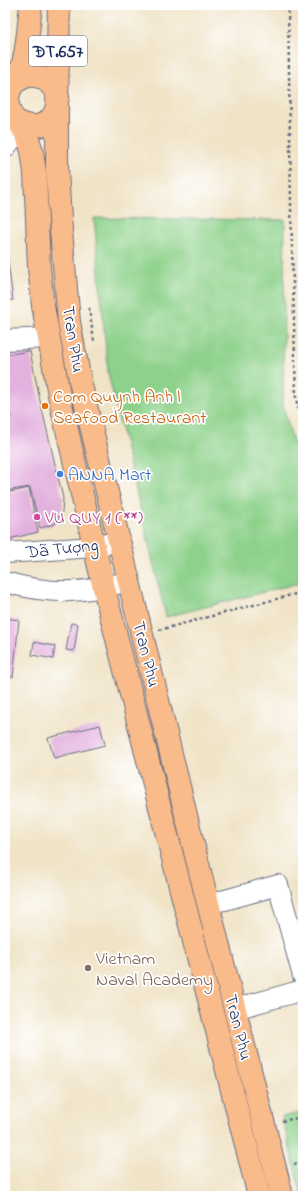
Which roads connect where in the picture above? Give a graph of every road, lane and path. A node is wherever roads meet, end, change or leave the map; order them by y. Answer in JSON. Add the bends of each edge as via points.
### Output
{"nodes":[{"id":1,"x":31,"y":5,"type":"edge"},
{"id":2,"x":59,"y":5,"type":"edge"},
{"id":3,"x":288,"y":5,"type":"edge"},
{"id":4,"x":7,"y":81,"type":"edge"},
{"id":5,"x":58,"y":102,"type":"junction"},
{"id":6,"x":9,"y":131,"type":"edge"},
{"id":7,"x":88,"y":302,"type":"dead end"},
{"id":8,"x":48,"y":338,"type":"junction"},
{"id":9,"x":5,"y":340,"type":"edge"},
{"id":10,"x":95,"y":348,"type":"dead end"},
{"id":11,"x":303,"y":425,"type":"edge"},
{"id":12,"x":119,"y":541,"type":"junction"},
{"id":13,"x":94,"y":546,"type":"junction"},
{"id":14,"x":5,"y":554,"type":"edge"},
{"id":15,"x":129,"y":581,"type":"junction"},
{"id":16,"x":5,"y":582,"type":"edge"},
{"id":17,"x":104,"y":588,"type":"junction"},
{"id":18,"x":303,"y":592,"type":"edge"},
{"id":19,"x":157,"y":623,"type":"dead end"},
{"id":20,"x":159,"y":630,"type":"junction"},
{"id":21,"x":160,"y":637,"type":"dead end"},
{"id":22,"x":196,"y":856,"type":"junction"},
{"id":23,"x":173,"y":861,"type":"junction"},
{"id":24,"x":208,"y":903,"type":"junction"},
{"id":25,"x":303,"y":976,"type":"edge"},
{"id":26,"x":303,"y":990,"type":"edge"},
{"id":27,"x":234,"y":1009,"type":"junction"},
{"id":28,"x":303,"y":1116,"type":"edge"},
{"id":29,"x":280,"y":1122,"type":"dead end"},
{"id":30,"x":303,"y":1162,"type":"edge"},
{"id":31,"x":290,"y":1164,"type":"dead end"},
{"id":32,"x":259,"y":1196,"type":"edge"},
{"id":33,"x":282,"y":1196,"type":"edge"}],
"edges":[{"from":1,"to":4,"type":"main road","number":"ĐT.657","via":[[28,27]]},
{"from":2,"to":5,"type":"main road","name":"Tran Phu","number":"ĐT.657"},
{"from":3,"to":11,"type":"path","via":[[296,399]]},
{"from":4,"to":5,"type":"main road","number":"ĐT.657","via":[[34,76],[42,78],[55,90]]},
{"from":4,"to":6,"type":"main road","number":"ĐT.657","via":[[8,109],[12,117]]},
{"from":5,"to":6,"type":"main road","via":[[55,114],[43,125]]},
{"from":5,"to":12,"type":"main road","name":"Tran Phu","number":"ĐT.657","via":[[57,170],[69,322],[80,381]]},
{"from":6,"to":8,"type":"main road","name":"Tran Phu","via":[[35,173],[39,267]]},
{"from":7,"to":10,"type":"path"},
{"from":8,"to":9,"type":"street"},
{"from":8,"to":13,"type":"main road","name":"Tran Phu"},
{"from":12,"to":13,"type":"street","name":"Dã Tượng"},
{"from":12,"to":15,"type":"main road","name":"Tran Phu","number":"ĐT.657"},
{"from":13,"to":14,"type":"street","name":"Dã Tượng"},
{"from":13,"to":17,"type":"main road","name":"Tran Phu"},
{"from":15,"to":17,"type":"street","name":"Dã Tượng"},
{"from":15,"to":22,"type":"main road","name":"Tran Phu","number":"ĐT.657"},
{"from":16,"to":17,"type":"street","name":"Dã Tượng","via":[[41,591],[75,592]]},
{"from":17,"to":23,"type":"main road","name":"Tran Phu"},
{"from":18,"to":20,"type":"path"},
{"from":19,"to":20,"type":"path"},
{"from":20,"to":21,"type":"path"},
{"from":22,"to":23,"type":"main road"},
{"from":22,"to":24,"type":"main road","name":"Tran Phu","number":"ĐT.657"},
{"from":23,"to":32,"type":"main road","name":"Tran Phu"},
{"from":24,"to":25,"type":"street","via":[[278,884]]},
{"from":24,"to":27,"type":"main road","name":"Tran Phu","number":"ĐT.657"},
{"from":26,"to":27,"type":"street"},
{"from":27,"to":33,"type":"main road","name":"Tran Phu","number":"ĐT.657"},
{"from":28,"to":29,"type":"path"},
{"from":30,"to":31,"type":"path"}]}
